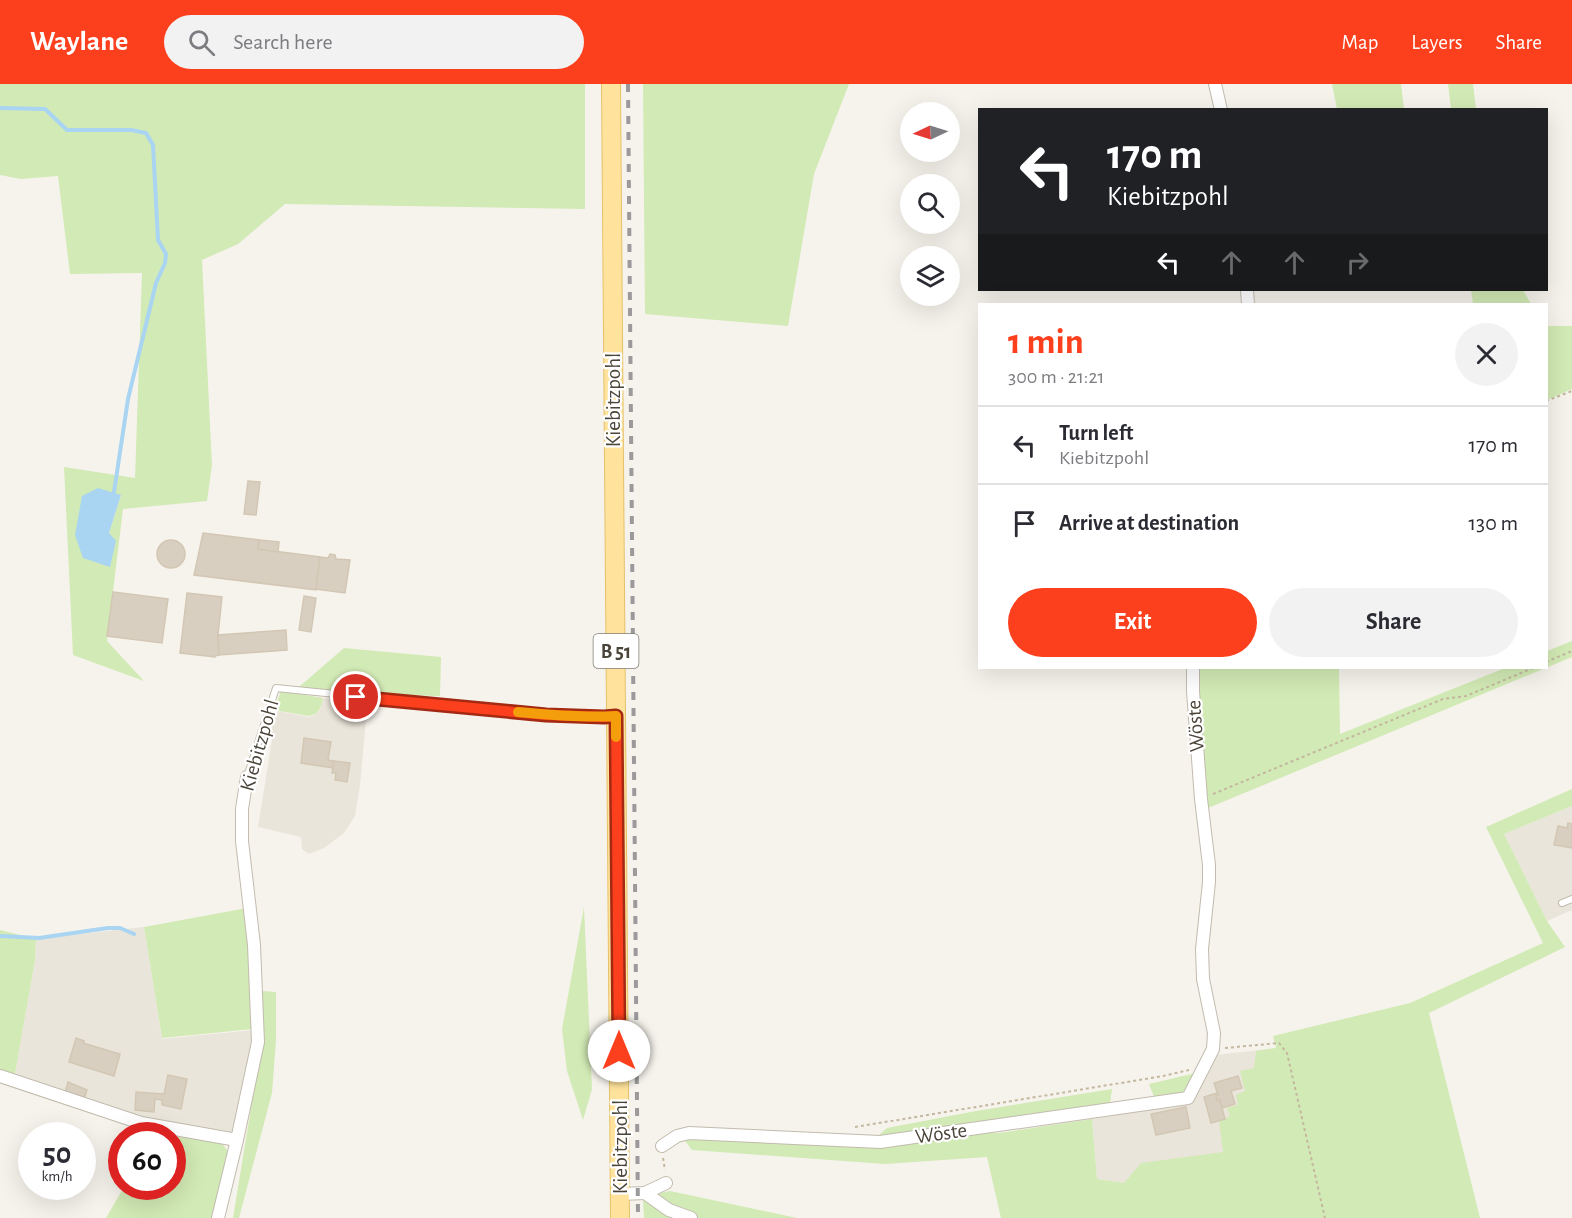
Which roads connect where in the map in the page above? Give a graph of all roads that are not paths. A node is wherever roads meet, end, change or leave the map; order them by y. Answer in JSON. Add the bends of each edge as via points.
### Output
{"nodes":[{"id":1,"x":611,"y":84,"type":"edge"},
{"id":2,"x":1215,"y":84,"type":"edge"},
{"id":3,"x":1221,"y":108,"type":"edge"},
{"id":4,"x":1193,"y":669,"type":"edge"},
{"id":5,"x":616,"y":716,"type":"junction"},
{"id":6,"x":247,"y":777,"type":"joint"},
{"id":7,"x":1572,"y":899,"type":"edge"},
{"id":8,"x":1562,"y":903,"type":"dead end"},
{"id":9,"x":0,"y":1076,"type":"edge"},
{"id":10,"x":237,"y":1140,"type":"junction"},
{"id":11,"x":662,"y":1146,"type":"road end"},
{"id":12,"x":666,"y":1183,"type":"road end"},
{"id":13,"x":645,"y":1192,"type":"junction"},
{"id":14,"x":617,"y":1195,"type":"junction"},
{"id":15,"x":218,"y":1218,"type":"edge"},
{"id":16,"x":620,"y":1218,"type":"edge"},
{"id":17,"x":691,"y":1218,"type":"edge"}],
"edges":[{"from":1,"to":5,"type":"main road","name":"Kiebitzpohl","number":"B 51"},
{"from":2,"to":3,"type":"street"},
{"from":4,"to":11,"type":"street","name":"Wöste","via":[[1209,865],[1203,979],[1214,1033],[1213,1049],[1188,1098],[880,1142],[689,1133]]},
{"from":5,"to":6,"type":"lane","name":"Kiebitzpohl","via":[[546,715],[276,688]]},
{"from":5,"to":14,"type":"main road","name":"Kiebitzpohl","number":"B 51"},
{"from":6,"to":10,"type":"street","name":"Kiebitzpohl","via":[[242,841],[254,945],[258,1042]]},
{"from":7,"to":8,"type":"lane"},
{"from":9,"to":10,"type":"street","via":[[141,1123]]},
{"from":10,"to":15,"type":"street","name":"Kiebitzpohl"},
{"from":12,"to":13,"type":"street"},
{"from":13,"to":14,"type":"street"},
{"from":13,"to":17,"type":"street","via":[[669,1210]]},
{"from":14,"to":16,"type":"main road","name":"Kiebitzpohl","number":"B 51"}]}
